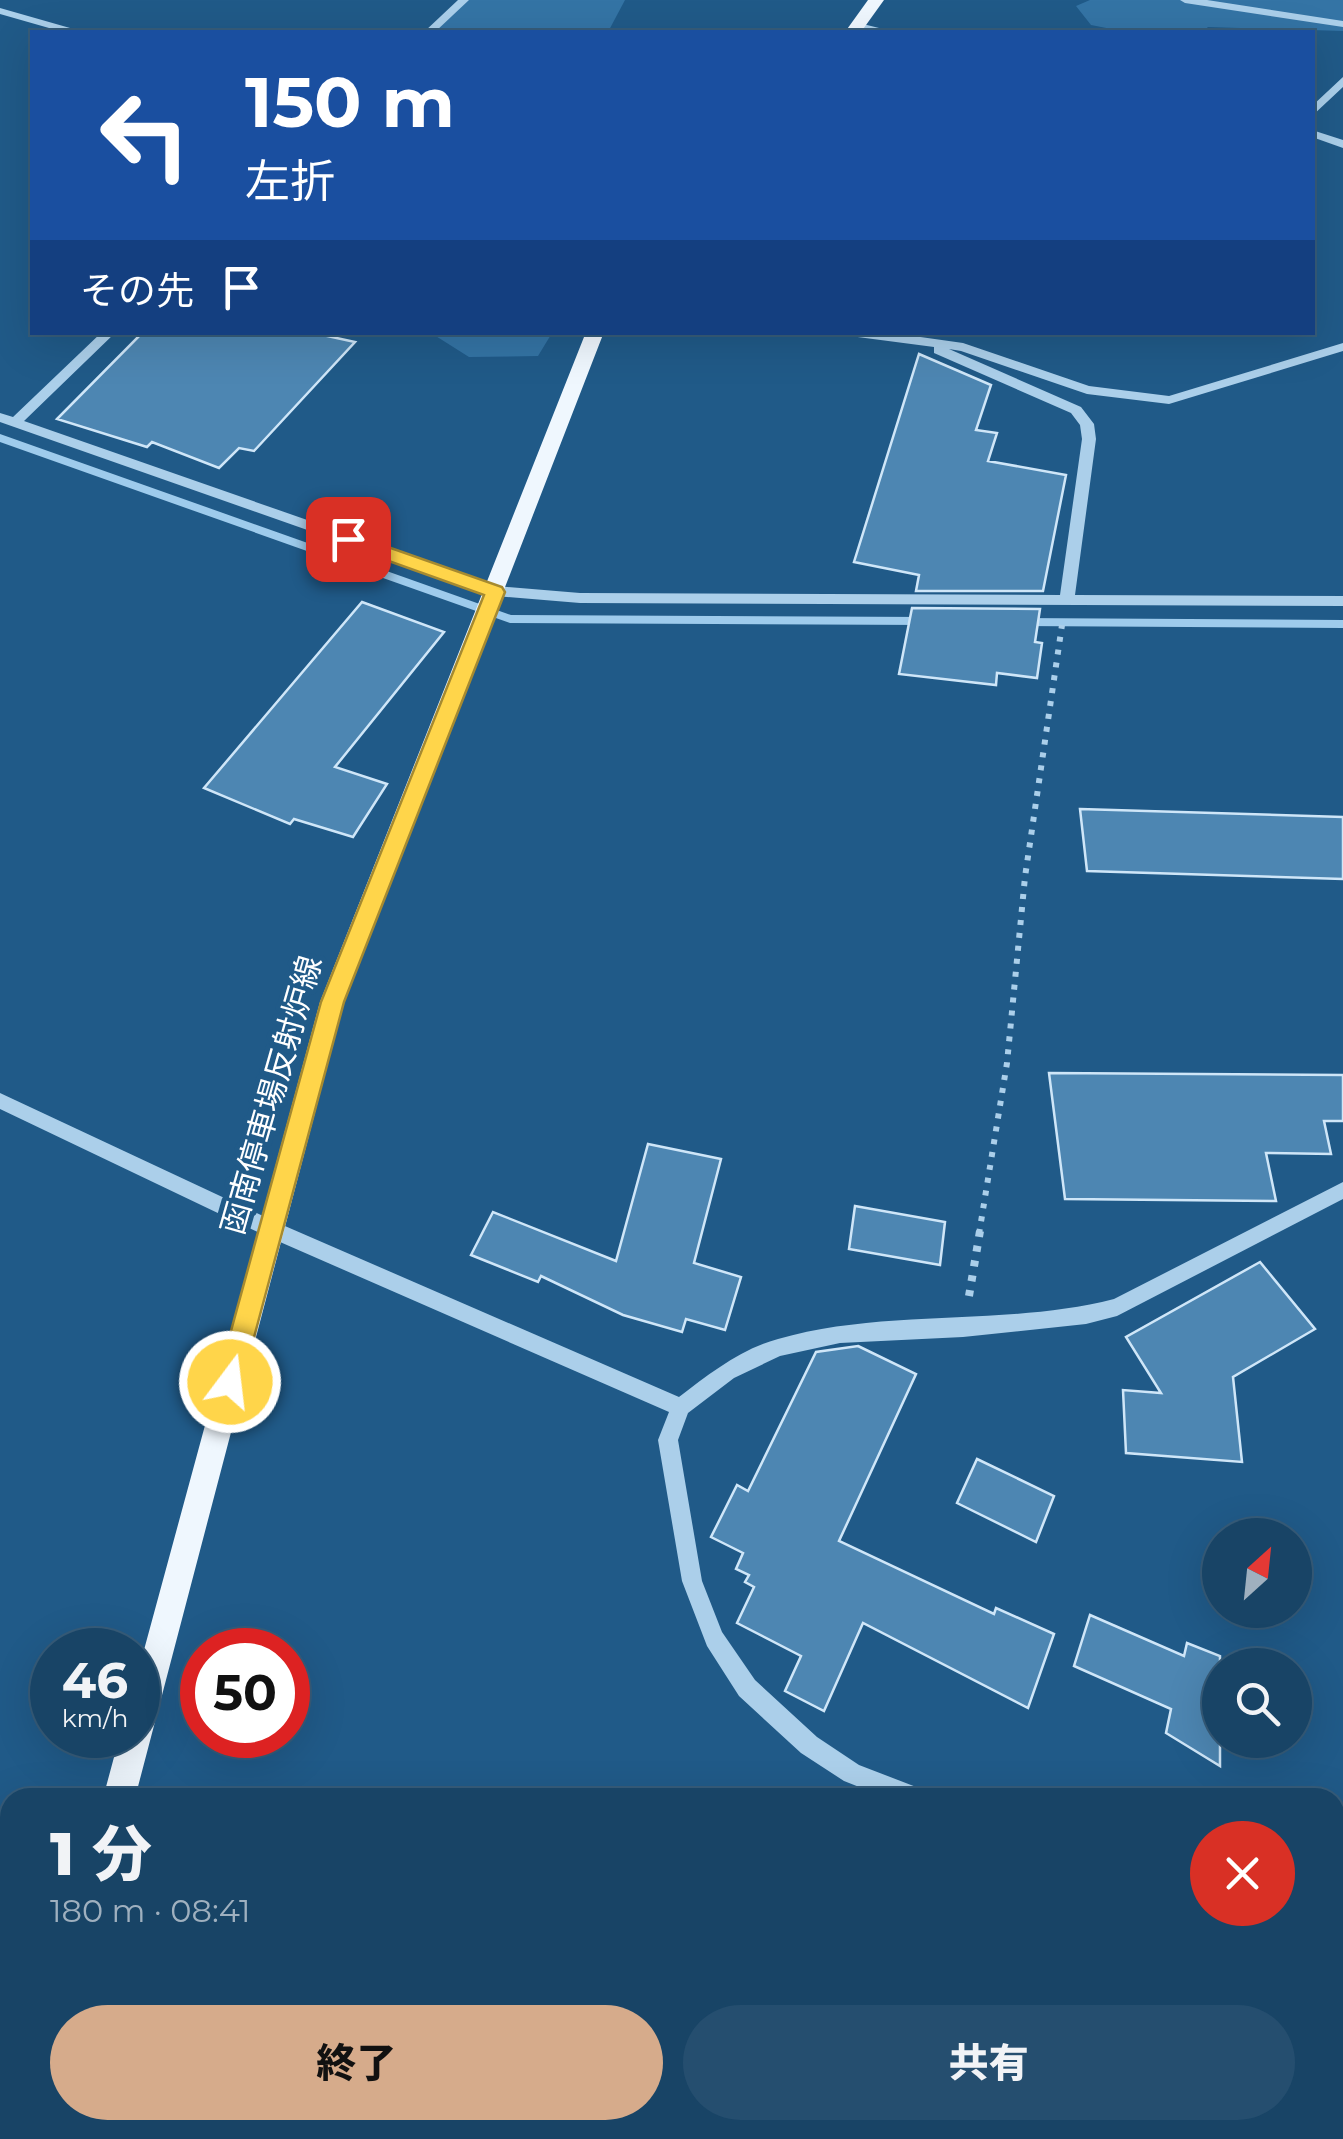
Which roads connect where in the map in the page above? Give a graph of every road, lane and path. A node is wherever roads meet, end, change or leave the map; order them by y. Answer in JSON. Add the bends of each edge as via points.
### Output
{"nodes":[{"id":1,"x":464,"y":0,"type":"edge"},
{"id":2,"x":876,"y":0,"type":"edge"},
{"id":3,"x":1184,"y":0,"type":"edge"},
{"id":4,"x":1222,"y":0,"type":"edge"},
{"id":5,"x":1207,"y":4,"type":"junction"},
{"id":6,"x":0,"y":11,"type":"edge"},
{"id":7,"x":1343,"y":24,"type":"edge"},
{"id":8,"x":856,"y":29,"type":"edge"},
{"id":9,"x":66,"y":30,"type":"edge"},
{"id":10,"x":432,"y":30,"type":"edge"},
{"id":11,"x":1343,"y":80,"type":"edge"},
{"id":12,"x":1315,"y":110,"type":"edge"},
{"id":13,"x":1315,"y":133,"type":"edge"},
{"id":14,"x":1343,"y":144,"type":"edge"},
{"id":15,"x":106,"y":335,"type":"edge"},
{"id":16,"x":593,"y":335,"type":"edge"},
{"id":17,"x":871,"y":335,"type":"edge"},
{"id":18,"x":926,"y":343,"type":"junction"},
{"id":19,"x":1343,"y":347,"type":"edge"},
{"id":20,"x":7,"y":420,"type":"edge"},
{"id":21,"x":1067,"y":599,"type":"junction"},
{"id":22,"x":491,"y":602,"type":"junction"},
{"id":23,"x":1343,"y":602,"type":"edge"},
{"id":24,"x":0,"y":1101,"type":"edge"},
{"id":25,"x":1343,"y":1190,"type":"edge"},
{"id":26,"x":271,"y":1229,"type":"junction"},
{"id":27,"x":963,"y":1328,"type":"junction"},
{"id":28,"x":681,"y":1407,"type":"junction"},
{"id":29,"x":160,"y":1645,"type":"edge"},
{"id":30,"x":130,"y":1758,"type":"edge"},
{"id":31,"x":122,"y":1788,"type":"edge"},
{"id":32,"x":890,"y":1788,"type":"edge"}],
"edges":[{"from":1,"to":10,"type":"street"},
{"from":2,"to":8,"type":"main road"},
{"from":3,"to":5,"type":"street"},
{"from":4,"to":5,"type":"street"},
{"from":5,"to":7,"type":"street"},
{"from":6,"to":9,"type":"street"},
{"from":11,"to":12,"type":"street"},
{"from":13,"to":14,"type":"street"},
{"from":15,"to":20,"type":"street"},
{"from":16,"to":22,"type":"main road","name":"函南停車場反射炉線"},
{"from":17,"to":18,"type":"street"},
{"from":18,"to":19,"type":"street","via":[[962,348],[1087,390],[1169,400]]},
{"from":18,"to":21,"type":"street","via":[[1076,410],[1087,424]]},
{"from":20,"to":22,"type":"street"},
{"from":21,"to":22,"type":"street"},
{"from":21,"to":23,"type":"street"},
{"from":21,"to":27,"type":"path","via":[[1028,859],[1008,1062]]},
{"from":22,"to":26,"type":"main road","name":"函南停車場反射炉線","via":[[332,1002]]},
{"from":24,"to":26,"type":"street"},
{"from":25,"to":27,"type":"street","via":[[1116,1306]]},
{"from":26,"to":28,"type":"street"},
{"from":26,"to":29,"type":"main road","name":"函南停車場反射炉線"},
{"from":27,"to":28,"type":"street","via":[[840,1334],[776,1348],[727,1372]]},
{"from":28,"to":32,"type":"street","via":[[668,1440],[692,1581],[714,1639],[747,1688],[808,1745]]},
{"from":30,"to":31,"type":"main road"}]}
